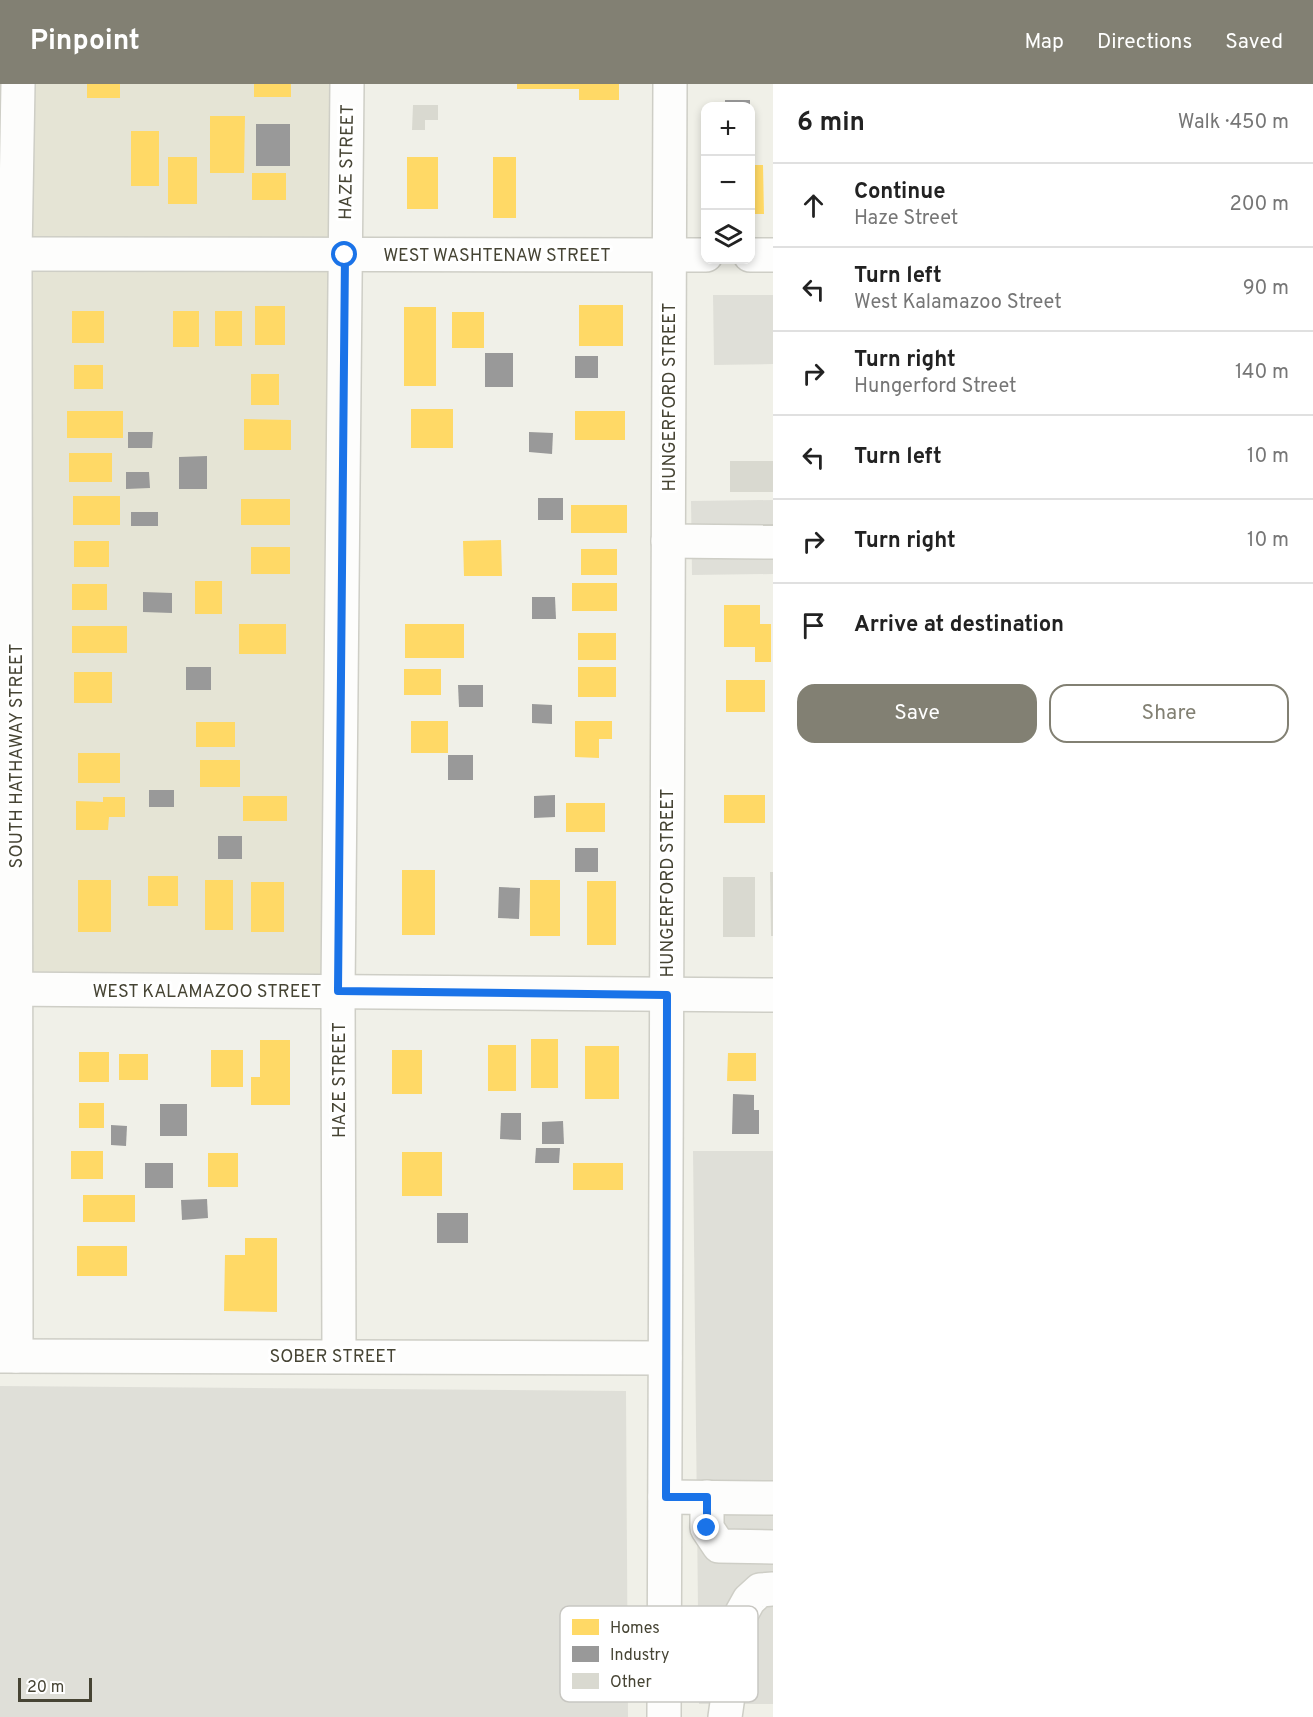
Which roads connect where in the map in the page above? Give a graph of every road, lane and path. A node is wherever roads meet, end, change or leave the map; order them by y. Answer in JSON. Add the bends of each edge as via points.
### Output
{"nodes":[{"id":1,"x":18,"y":84,"type":"edge"},
{"id":2,"x":347,"y":84,"type":"edge"},
{"id":3,"x":670,"y":84,"type":"edge"},
{"id":4,"x":8,"y":254,"type":"edge"},
{"id":5,"x":345,"y":255,"type":"junction"},
{"id":6,"x":669,"y":255,"type":"junction"},
{"id":7,"x":701,"y":255,"type":"edge"},
{"id":8,"x":755,"y":255,"type":"edge"},
{"id":9,"x":773,"y":255,"type":"edge"},
{"id":10,"x":668,"y":541,"type":"junction"},
{"id":11,"x":773,"y":542,"type":"edge"},
{"id":12,"x":8,"y":989,"type":"edge"},
{"id":13,"x":338,"y":991,"type":"junction"},
{"id":14,"x":667,"y":995,"type":"junction"},
{"id":15,"x":773,"y":995,"type":"edge"},
{"id":16,"x":8,"y":1356,"type":"edge"},
{"id":17,"x":339,"y":1356,"type":"junction"},
{"id":18,"x":666,"y":1358,"type":"junction"},
{"id":19,"x":666,"y":1497,"type":"junction"},
{"id":20,"x":707,"y":1497,"type":"junction"},
{"id":21,"x":773,"y":1498,"type":"edge"},
{"id":22,"x":773,"y":1547,"type":"edge"},
{"id":23,"x":773,"y":1589,"type":"edge"},
{"id":24,"x":665,"y":1606,"type":"edge"},
{"id":25,"x":746,"y":1606,"type":"edge"},
{"id":26,"x":664,"y":1702,"type":"edge"},
{"id":27,"x":727,"y":1702,"type":"edge"},
{"id":28,"x":664,"y":1717,"type":"edge"},
{"id":29,"x":725,"y":1717,"type":"edge"}],
"edges":[{"from":1,"to":4,"type":"street","name":"SOUTH HATHAWAY STREET"},
{"from":2,"to":5,"type":"street","name":"HAZE STREET"},
{"from":3,"to":6,"type":"street","name":"HUNGERFORD STREET"},
{"from":4,"to":5,"type":"street","name":"WEST WASHTENAW STREET"},
{"from":4,"to":12,"type":"street","name":"SOUTH HATHAWAY STREET"},
{"from":5,"to":6,"type":"street","name":"WEST WASHTENAW STREET"},
{"from":5,"to":13,"type":"street","name":"HAZE STREET"},
{"from":6,"to":7,"type":"street","name":"WEST WASHTENAW STREET"},
{"from":6,"to":10,"type":"street","name":"HUNGERFORD STREET"},
{"from":8,"to":9,"type":"street"},
{"from":10,"to":11,"type":"street"},
{"from":10,"to":14,"type":"street","name":"HUNGERFORD STREET"},
{"from":12,"to":13,"type":"street","name":"WEST KALAMAZOO STREET"},
{"from":12,"to":16,"type":"street","name":"SOUTH HATHAWAY STREET"},
{"from":13,"to":14,"type":"street","name":"WEST KALAMAZOO STREET"},
{"from":13,"to":17,"type":"street","name":"HAZE STREET"},
{"from":14,"to":15,"type":"street","name":"WEST KALAMAZOO STREET"},
{"from":14,"to":18,"type":"street","name":"HUNGERFORD STREET"},
{"from":16,"to":17,"type":"street","name":"SOBER STREET"},
{"from":17,"to":18,"type":"street","name":"SOBER STREET"},
{"from":18,"to":19,"type":"street","name":"HUNGERFORD STREET"},
{"from":19,"to":20,"type":"street"},
{"from":19,"to":24,"type":"street","name":"HUNGERFORD STREET"},
{"from":20,"to":21,"type":"street"},
{"from":20,"to":22,"type":"street","via":[[707,1528],[719,1546]]},
{"from":23,"to":25,"type":"street","via":[[760,1590]]},
{"from":26,"to":28,"type":"street","name":"HUNGERFORD STREET"},
{"from":27,"to":29,"type":"street"}]}
